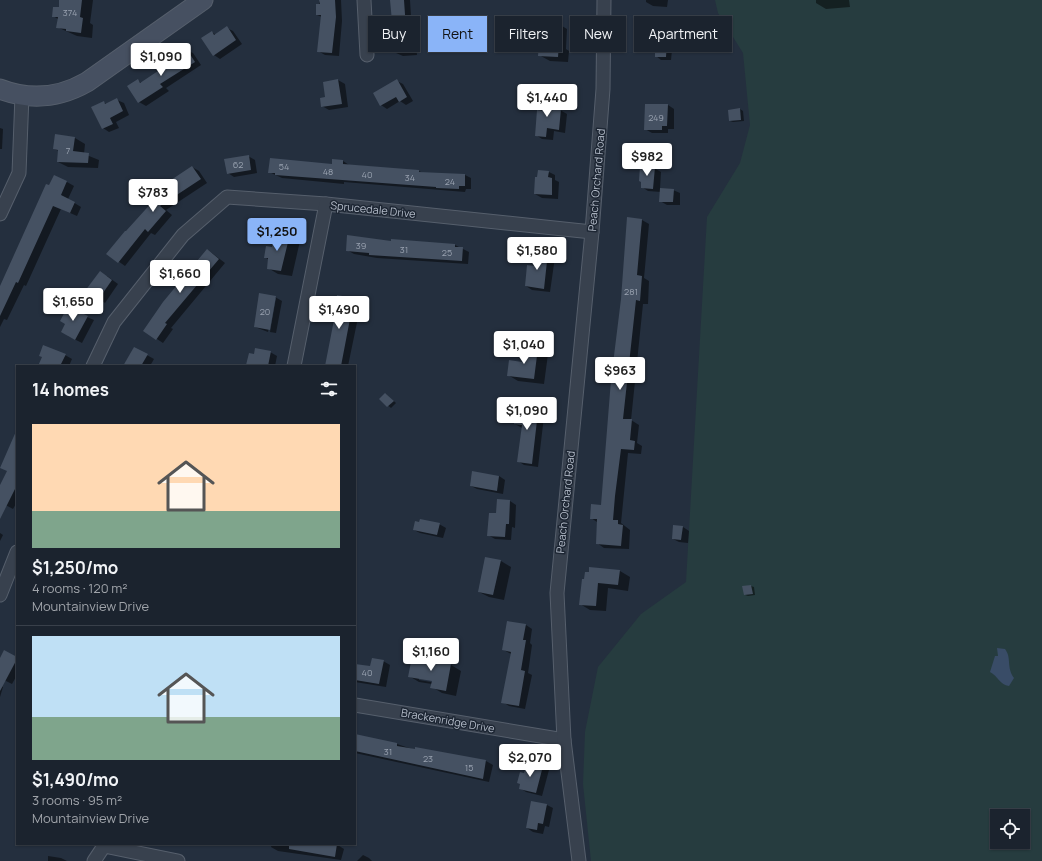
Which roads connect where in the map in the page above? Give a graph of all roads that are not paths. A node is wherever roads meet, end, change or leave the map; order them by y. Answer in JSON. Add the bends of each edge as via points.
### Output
{"nodes":[{"id":1,"x":203,"y":0,"type":"edge"},
{"id":2,"x":364,"y":0,"type":"edge"},
{"id":3,"x":604,"y":0,"type":"edge"},
{"id":4,"x":367,"y":55,"type":"dead end"},
{"id":5,"x":0,"y":89,"type":"edge"},
{"id":6,"x":22,"y":95,"type":"junction"},
{"id":7,"x":326,"y":204,"type":"junction"},
{"id":8,"x":0,"y":214,"type":"edge"},
{"id":9,"x":592,"y":232,"type":"junction"},
{"id":10,"x":93,"y":365,"type":"edge"},
{"id":11,"x":294,"y":365,"type":"edge"},
{"id":12,"x":16,"y":555,"type":"edge"},
{"id":13,"x":0,"y":595,"type":"edge"},
{"id":14,"x":356,"y":705,"type":"edge"},
{"id":15,"x":564,"y":740,"type":"junction"},
{"id":16,"x":94,"y":861,"type":"edge"},
{"id":17,"x":178,"y":861,"type":"edge"},
{"id":18,"x":579,"y":861,"type":"edge"}],
"edges":[{"from":1,"to":6,"type":"street","via":[[79,87],[48,97]]},
{"from":2,"to":4,"type":"street"},
{"from":3,"to":9,"type":"street","name":"Peach Orchard Road","via":[[604,75]]},
{"from":5,"to":6,"type":"street"},
{"from":6,"to":8,"type":"street","via":[[19,173]]},
{"from":7,"to":9,"type":"street","name":"Sprucedale Drive"},
{"from":7,"to":10,"type":"street","name":"Sprucedale Drive","via":[[227,197],[183,235],[114,322]]},
{"from":7,"to":11,"type":"street"},
{"from":9,"to":15,"type":"street","name":"Peach Orchard Road","via":[[557,593]]},
{"from":12,"to":13,"type":"street"},
{"from":14,"to":15,"type":"street","name":"Brackenridge Drive"},
{"from":15,"to":18,"type":"street","name":"Peach Orchard Road"},
{"from":16,"to":17,"type":"street","via":[[104,846]]}]}
